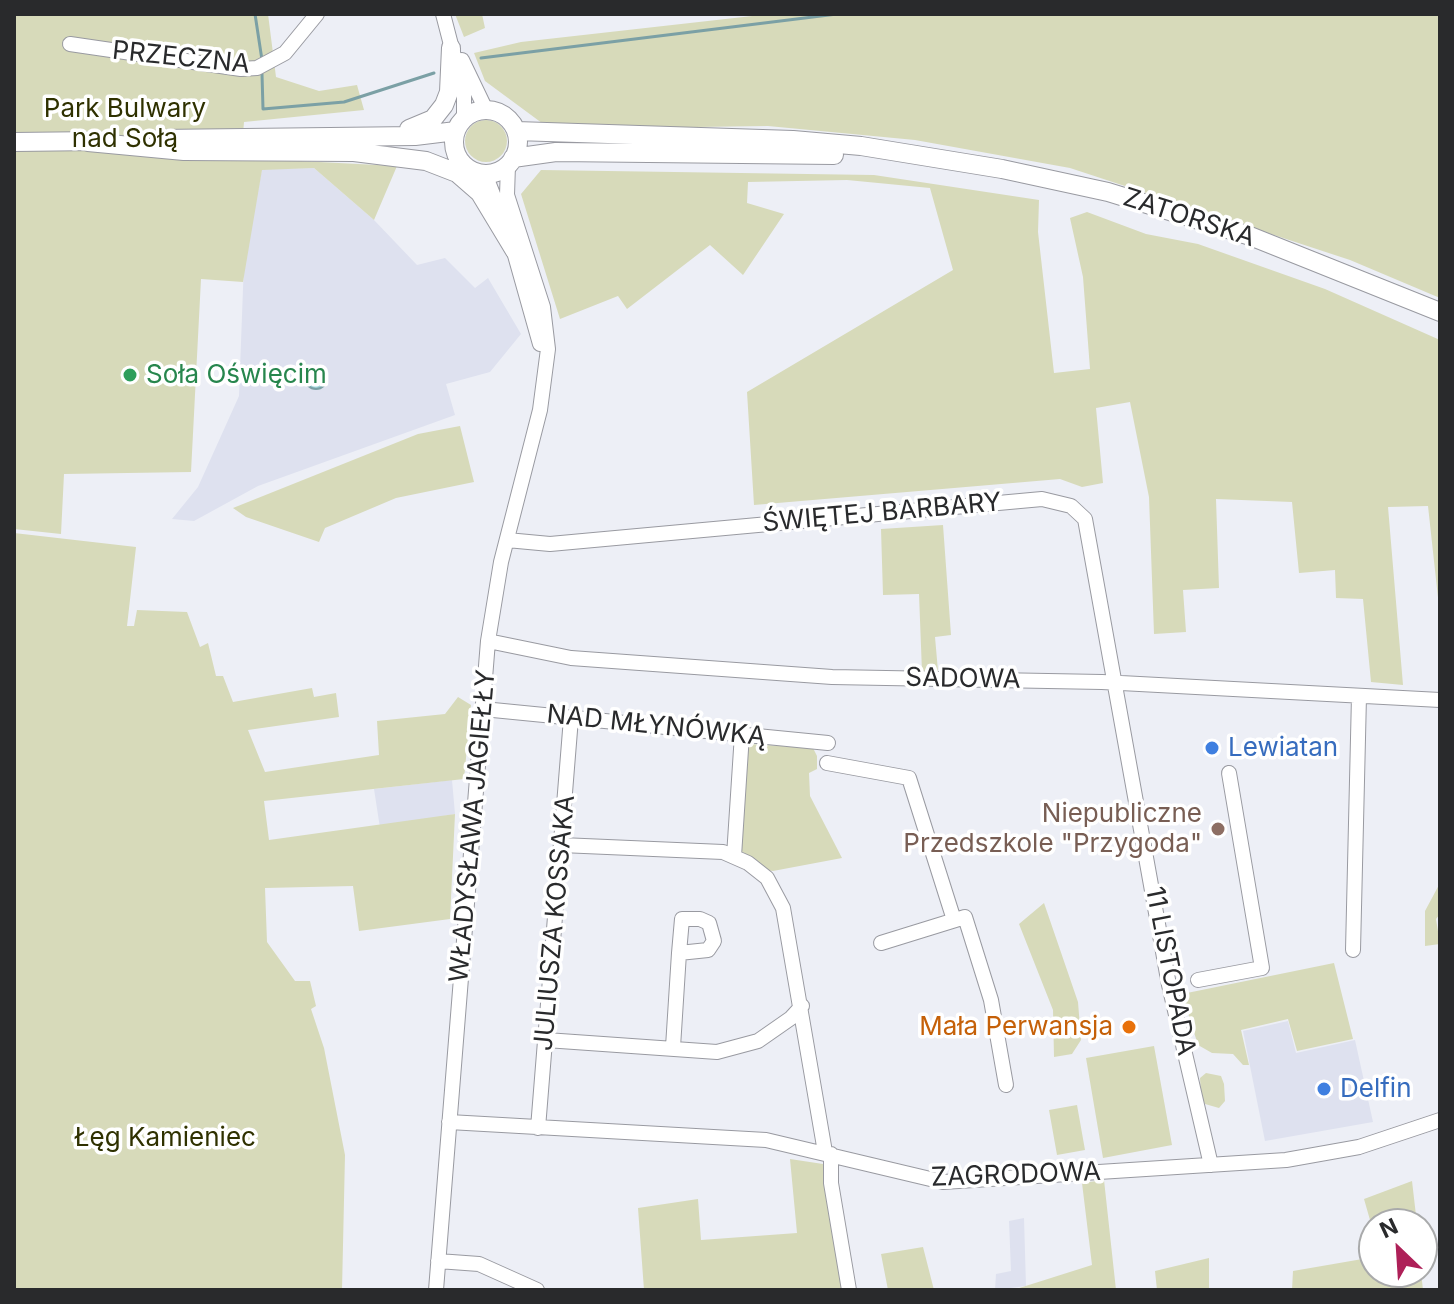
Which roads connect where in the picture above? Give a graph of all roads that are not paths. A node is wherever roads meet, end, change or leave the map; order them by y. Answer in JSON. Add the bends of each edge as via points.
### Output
{"nodes":[{"id":1,"x":317,"y":14,"type":"edge"},
{"id":2,"x":444,"y":17,"type":"edge"},
{"id":3,"x":70,"y":44,"type":"dead end"},
{"id":4,"x":451,"y":48,"type":"junction"},
{"id":5,"x":486,"y":110,"type":"junction"},
{"id":6,"x":460,"y":125,"type":"junction"},
{"id":7,"x":516,"y":131,"type":"junction"},
{"id":8,"x":14,"y":142,"type":"edge"},
{"id":9,"x":356,"y":145,"type":"junction"},
{"id":10,"x":458,"y":156,"type":"junction"},
{"id":11,"x":929,"y":157,"type":"junction"},
{"id":12,"x":511,"y":162,"type":"junction"},
{"id":13,"x":485,"y":174,"type":"junction"},
{"id":14,"x":515,"y":251,"type":"junction"},
{"id":15,"x":1440,"y":312,"type":"edge"},
{"id":16,"x":544,"y":368,"type":"junction"},
{"id":17,"x":507,"y":540,"type":"junction"},
{"id":18,"x":488,"y":641,"type":"junction"},
{"id":19,"x":1115,"y":683,"type":"junction"},
{"id":20,"x":1359,"y":696,"type":"junction"},
{"id":21,"x":1440,"y":700,"type":"edge"},
{"id":22,"x":483,"y":709,"type":"junction"},
{"id":23,"x":571,"y":718,"type":"junction"},
{"id":24,"x":742,"y":734,"type":"junction"},
{"id":25,"x":828,"y":743,"type":"dead end"},
{"id":26,"x":827,"y":763,"type":"dead end"},
{"id":27,"x":1229,"y":773,"type":"dead end"},
{"id":28,"x":561,"y":845,"type":"junction"},
{"id":29,"x":734,"y":856,"type":"junction"},
{"id":30,"x":954,"y":920,"type":"junction"},
{"id":31,"x":881,"y":943,"type":"dead end"},
{"id":32,"x":1353,"y":950,"type":"dead end"},
{"id":33,"x":679,"y":953,"type":"dead end"},
{"id":34,"x":1198,"y":980,"type":"dead end"},
{"id":35,"x":802,"y":1006,"type":"junction"},
{"id":36,"x":546,"y":1040,"type":"junction"},
{"id":37,"x":673,"y":1047,"type":"junction"},
{"id":38,"x":1006,"y":1085,"type":"dead end"},
{"id":39,"x":1440,"y":1120,"type":"edge"},
{"id":40,"x":449,"y":1122,"type":"junction"},
{"id":41,"x":538,"y":1128,"type":"junction"},
{"id":42,"x":828,"y":1153,"type":"junction"},
{"id":43,"x":1211,"y":1165,"type":"junction"},
{"id":44,"x":438,"y":1261,"type":"junction"},
{"id":45,"x":436,"y":1290,"type":"edge"},
{"id":46,"x":537,"y":1290,"type":"edge"},
{"id":47,"x":849,"y":1290,"type":"edge"}],
"edges":[{"from":1,"to":3,"type":"street","name":"PRZECZNA","via":[[285,53],[257,68]]},
{"from":2,"to":4,"type":"street"},
{"from":2,"to":5,"type":"street"},
{"from":4,"to":6,"type":"street","via":[[464,95]]},
{"from":4,"to":9,"type":"main road","via":[[449,92],[433,119]]},
{"from":5,"to":6,"type":"main road"},
{"from":5,"to":7,"type":"main road","via":[[504,116]]},
{"from":6,"to":9,"type":"main road"},
{"from":6,"to":10,"type":"main road"},
{"from":7,"to":11,"type":"main road","name":"ZATORSKA","via":[[793,140]]},
{"from":7,"to":12,"type":"main road"},
{"from":8,"to":9,"type":"main road"},
{"from":9,"to":10,"type":"main road"},
{"from":9,"to":14,"type":"main road","via":[[457,173],[480,193]]},
{"from":10,"to":13,"type":"main road","via":[[469,169]]},
{"from":11,"to":12,"type":"main road","name":"ZATORSKA","via":[[615,151],[548,152]]},
{"from":11,"to":15,"type":"main road","name":"ZATORSKA","via":[[1049,179],[1163,208],[1250,236]]},
{"from":12,"to":13,"type":"main road"},
{"from":12,"to":16,"type":"street","name":"WŁADYSŁAWA JAGIEŁŁY","via":[[505,172],[509,203],[547,330]]},
{"from":13,"to":14,"type":"street","name":"WŁADYSŁAWA JAGIEŁŁY"},
{"from":14,"to":16,"type":"street","name":"WŁADYSŁAWA JAGIEŁŁY"},
{"from":16,"to":17,"type":"street","name":"WŁADYSŁAWA JAGIEŁŁY","via":[[536,430]]},
{"from":17,"to":18,"type":"street","name":"WŁADYSŁAWA JAGIEŁŁY"},
{"from":17,"to":19,"type":"street","name":"ŚWIĘTEJ BARBARY","via":[[550,544],[1042,499],[1064,503],[1085,519]]},
{"from":18,"to":19,"type":"street","name":"SADOWA","via":[[571,658],[816,676]]},
{"from":18,"to":22,"type":"street","name":"WŁADYSŁAWA JAGIEŁŁY"},
{"from":19,"to":20,"type":"street","name":"SADOWA"},
{"from":19,"to":43,"type":"street","name":"11 LISTOPADA","via":[[1169,985]]},
{"from":20,"to":21,"type":"street","name":"SADOWA"},
{"from":20,"to":32,"type":"street"},
{"from":22,"to":23,"type":"street","name":"NAD MŁYNÓWKĄ"},
{"from":22,"to":40,"type":"street","name":"WŁADYSŁAWA JAGIEŁŁY"},
{"from":23,"to":24,"type":"street","name":"NAD MŁYNÓWKĄ"},
{"from":23,"to":28,"type":"street","name":"JULIUSZA KOSSAKA"},
{"from":24,"to":25,"type":"street","name":"NAD MŁYNÓWKĄ"},
{"from":24,"to":29,"type":"street"},
{"from":26,"to":30,"type":"street","via":[[909,778]]},
{"from":27,"to":34,"type":"street","via":[[1262,968]]},
{"from":28,"to":29,"type":"street"},
{"from":28,"to":36,"type":"street","name":"JULIUSZA KOSSAKA"},
{"from":29,"to":35,"type":"street","via":[[767,878],[783,908]]},
{"from":30,"to":31,"type":"street"},
{"from":30,"to":38,"type":"street","via":[[965,917],[991,1000]]},
{"from":33,"to":37,"type":"street"},
{"from":35,"to":37,"type":"street","via":[[758,1041],[717,1052]]},
{"from":35,"to":42,"type":"street"},
{"from":36,"to":37,"type":"street"},
{"from":36,"to":41,"type":"street","name":"JULIUSZA KOSSAKA"},
{"from":39,"to":43,"type":"street","name":"ZAGRODOWA","via":[[1327,1154]]},
{"from":40,"to":41,"type":"street","name":"ZAGRODOWA"},
{"from":40,"to":44,"type":"street","name":"WŁADYSŁAWA JAGIEŁŁY"},
{"from":41,"to":42,"type":"street","name":"ZAGRODOWA","via":[[766,1140]]},
{"from":42,"to":43,"type":"street","name":"ZAGRODOWA","via":[[943,1182]]},
{"from":42,"to":47,"type":"street"},
{"from":44,"to":45,"type":"street","name":"WŁADYSŁAWA JAGIEŁŁY"},
{"from":44,"to":46,"type":"street","via":[[479,1264]]}]}
